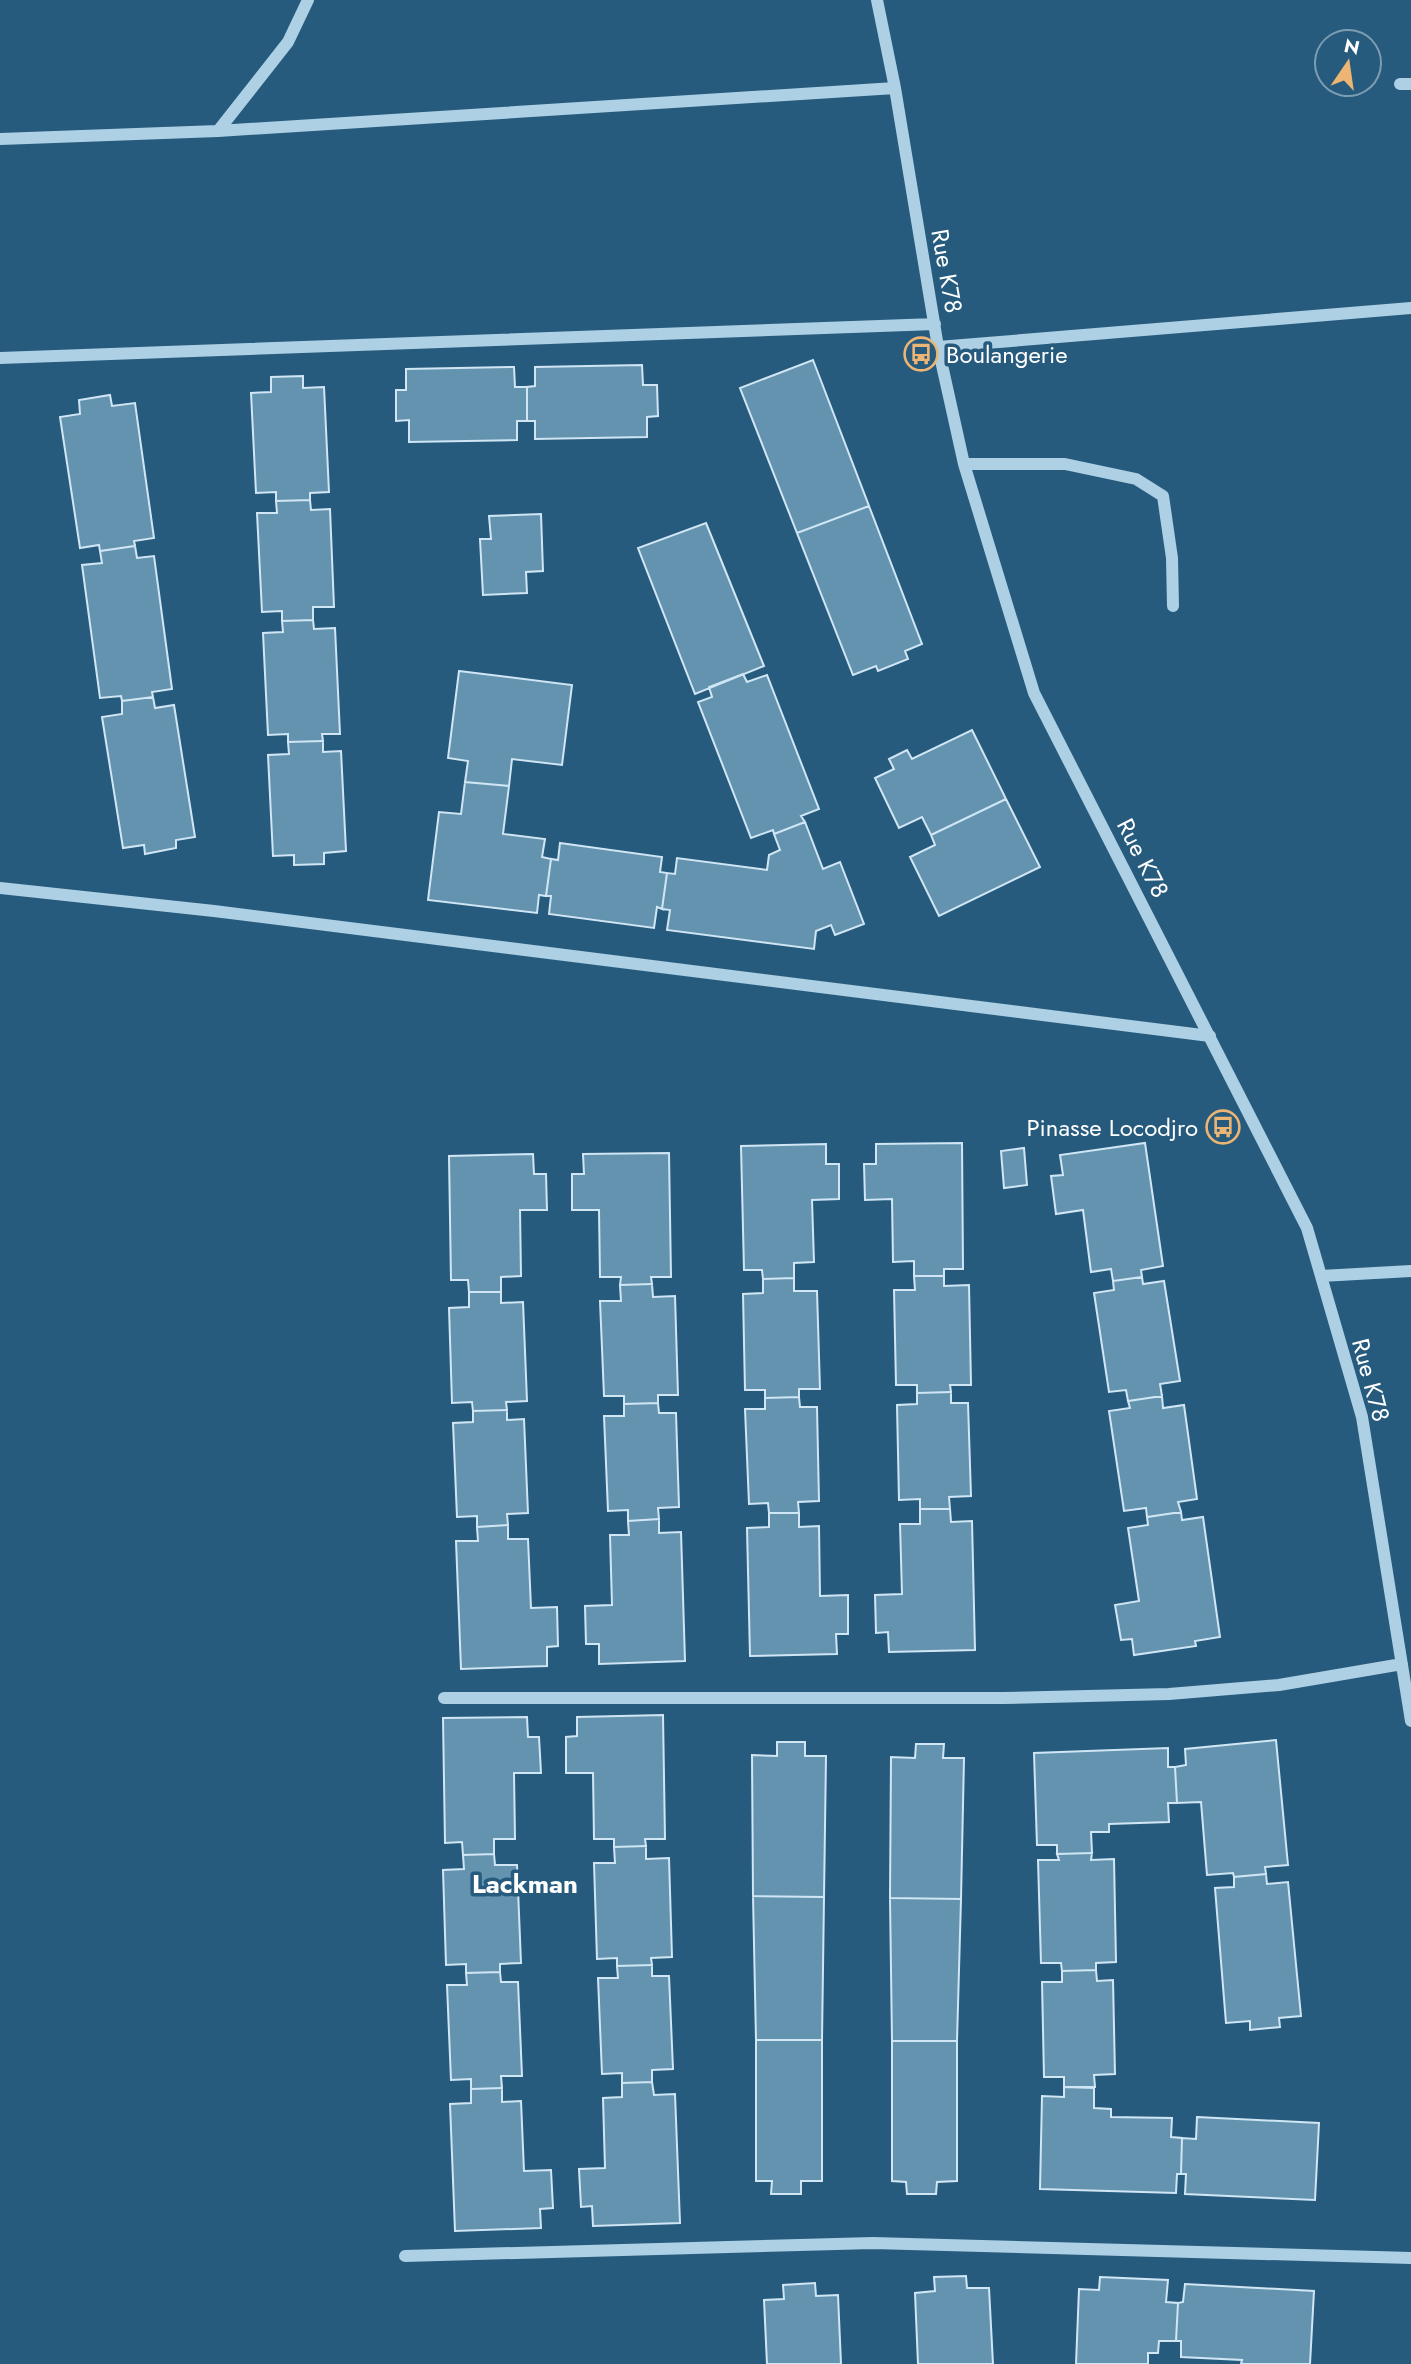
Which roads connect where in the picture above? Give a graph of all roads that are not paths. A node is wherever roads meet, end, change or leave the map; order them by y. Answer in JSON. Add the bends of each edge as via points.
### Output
{"nodes":[{"id":1,"x":308,"y":0,"type":"edge"},
{"id":2,"x":877,"y":0,"type":"edge"},
{"id":3,"x":895,"y":88,"type":"junction"},
{"id":4,"x":218,"y":131,"type":"junction"},
{"id":5,"x":0,"y":139,"type":"edge"},
{"id":6,"x":1411,"y":308,"type":"edge"},
{"id":7,"x":935,"y":324,"type":"junction"},
{"id":8,"x":938,"y":347,"type":"junction"},
{"id":9,"x":0,"y":358,"type":"edge"},
{"id":10,"x":964,"y":464,"type":"junction"},
{"id":11,"x":1172,"y":606,"type":"dead end"},
{"id":12,"x":0,"y":888,"type":"edge"},
{"id":13,"x":1210,"y":1036,"type":"junction"},
{"id":14,"x":1411,"y":1271,"type":"edge"},
{"id":15,"x":1321,"y":1276,"type":"junction"},
{"id":16,"x":1402,"y":1664,"type":"junction"},
{"id":17,"x":444,"y":1698,"type":"dead end"},
{"id":18,"x":1411,"y":1721,"type":"edge"},
{"id":19,"x":405,"y":2256,"type":"dead end"},
{"id":20,"x":1411,"y":2258,"type":"edge"}],
"edges":[{"from":1,"to":4,"type":"street","via":[[288,42]]},
{"from":2,"to":3,"type":"street","name":"Rue K78"},
{"from":3,"to":4,"type":"street"},
{"from":3,"to":7,"type":"street","name":"Rue K78"},
{"from":4,"to":5,"type":"street"},
{"from":6,"to":8,"type":"street"},
{"from":7,"to":8,"type":"street","name":"Rue K78"},
{"from":7,"to":9,"type":"street"},
{"from":8,"to":10,"type":"street","name":"Rue K78"},
{"from":10,"to":11,"type":"street","via":[[1065,464],[1136,479],[1163,496],[1172,558]]},
{"from":10,"to":13,"type":"street","name":"Rue K78","via":[[1034,693]]},
{"from":12,"to":13,"type":"street"},
{"from":13,"to":15,"type":"street","name":"Rue K78","via":[[1307,1228]]},
{"from":14,"to":15,"type":"street"},
{"from":15,"to":16,"type":"street","name":"Rue K78","via":[[1362,1417]]},
{"from":16,"to":17,"type":"street","via":[[1279,1685],[1169,1694]]},
{"from":16,"to":18,"type":"street","name":"Rue K78"},
{"from":19,"to":20,"type":"street","via":[[873,2243]]}]}
